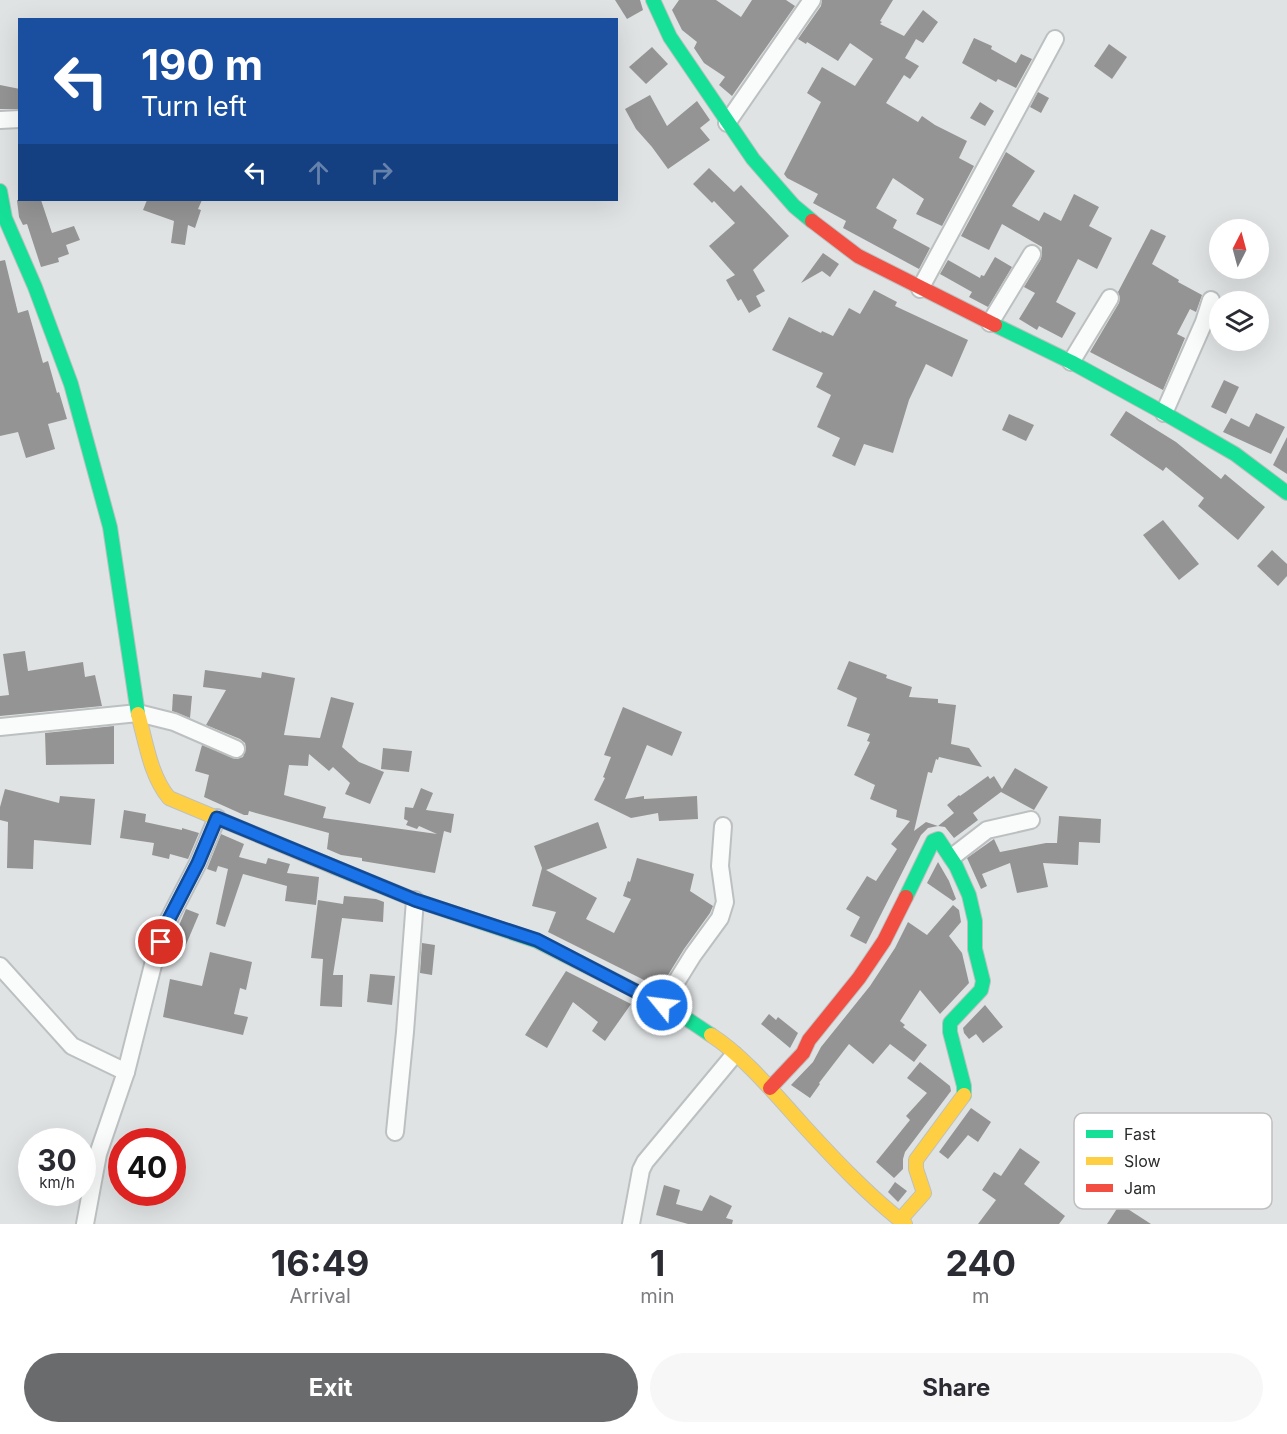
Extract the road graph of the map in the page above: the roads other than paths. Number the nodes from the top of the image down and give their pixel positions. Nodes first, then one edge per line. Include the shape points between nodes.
1 (654, 0) edge
2 (812, 0) edge
3 (1055, 39) dead end
4 (18, 119) edge
5 (0, 120) edge
6 (727, 123) junction
7 (0, 191) edge
8 (1032, 254) dead end
9 (920, 289) junction
10 (1110, 298) dead end
11 (1209, 304) edge
12 (990, 323) junction
13 (1071, 362) junction
14 (1164, 413) junction
15 (1287, 493) edge
16 (138, 713) junction
17 (0, 727) edge
18 (236, 749) dead end
19 (217, 818) junction
20 (1031, 819) dead end
21 (723, 826) dead end
22 (952, 857) junction
23 (415, 900) junction
24 (0, 966) edge
25 (662, 1005) junction
26 (735, 1055) junction
27 (126, 1072) junction
28 (770, 1088) junction
29 (395, 1132) dead end
30 (902, 1222) edge
31 (85, 1224) edge
32 (631, 1224) edge

1 - 6 street via 670,37
2 - 6 street
3 - 9 street
4 - 5 street
6 - 9 street via 794,206 858,256
7 - 16 street via 5,218 71,384 110,527
8 - 12 street
9 - 12 street
10 - 13 street
11 - 14 street
12 - 13 street
13 - 14 street
14 - 15 street via 1235,454
16 - 17 street
16 - 18 street via 174,722
16 - 19 street via 153,770 164,793
19 - 23 street
19 - 27 street via 157,949
20 - 22 street via 987,830
21 - 25 street via 720,866 725,902 720,918
22 - 28 street via 938,839 934,840 872,961 803,1053
22 - 30 street via 974,916 983,984 950,1023 964,1095 916,1160 924,1193
23 - 25 street via 537,940
23 - 29 street
24 - 27 street via 72,1046
25 - 26 street via 719,1040
26 - 28 street
26 - 32 street via 645,1162
27 - 31 street via 98,1154
28 - 30 street via 832,1157

